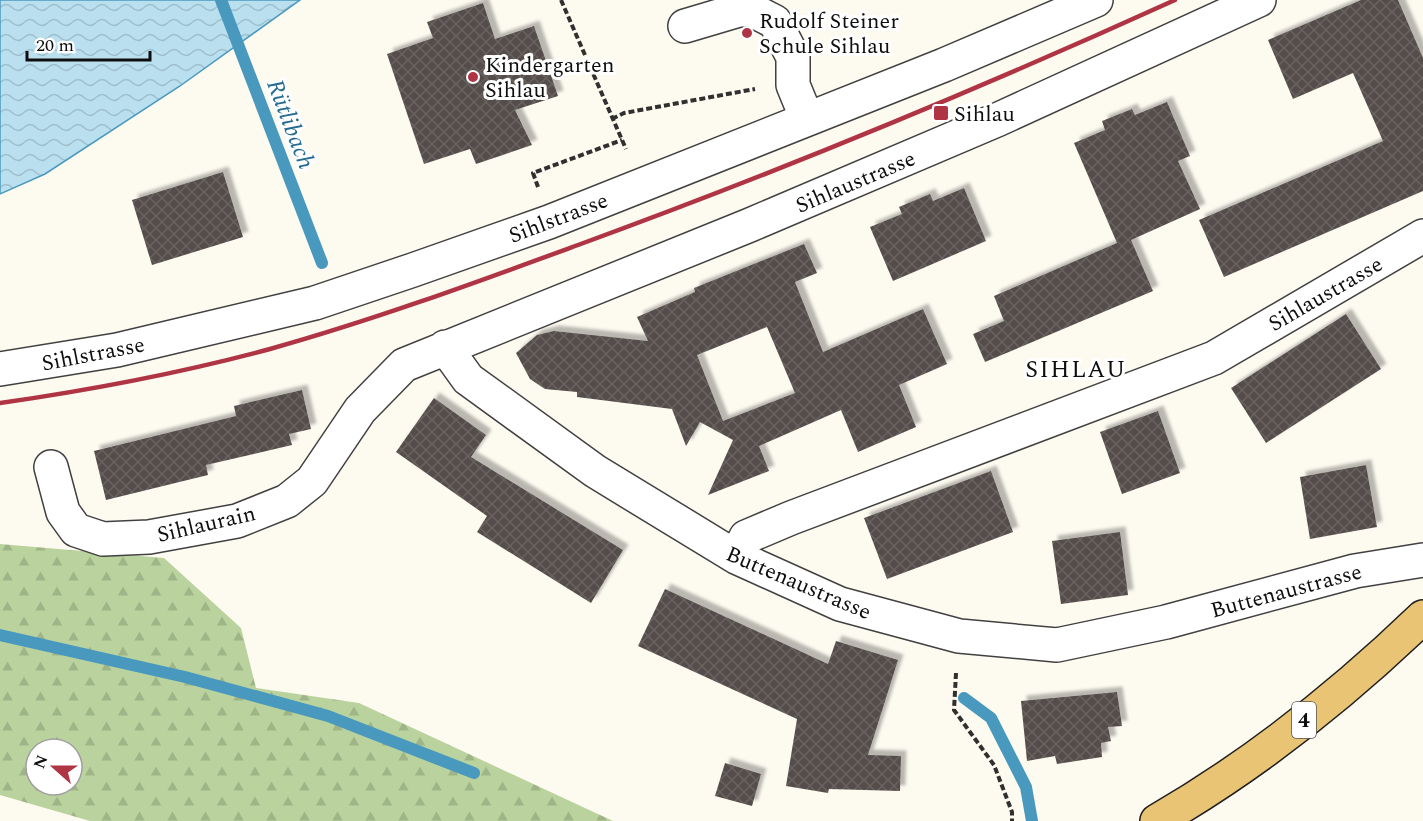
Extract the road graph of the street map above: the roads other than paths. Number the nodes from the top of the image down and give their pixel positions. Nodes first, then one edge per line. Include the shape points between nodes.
1 (1096, 0) edge
2 (1259, 0) edge
3 (685, 26) dead end
4 (807, 119) junction
5 (1423, 236) edge
6 (445, 347) junction
7 (0, 369) edge
8 (51, 466) dead end
9 (736, 557) junction
10 (1423, 560) edge
11 (1414, 626) edge
12 (1157, 821) edge

1 - 4 street, Sihlstrasse
2 - 6 street, Sihlaustrasse via 999,119 750,225
3 - 4 street via 739,10 752,10 775,22 793,57 794,85
4 - 7 street, Sihlstrasse via 549,222 315,303 117,350
5 - 9 street, Sihlaustrasse via 1214,358 791,518 746,537
6 - 8 street, Sihlaurain via 397,372 360,410 312,481 287,501 237,521 149,537 103,539 76,530 63,512
6 - 9 street, Buttenaustrasse via 468,379 586,465
9 - 10 street, Buttenaustrasse via 840,604 959,636 1057,645 1166,622 1355,571
11 - 12 main road, 4 via 1335,697 1239,770

